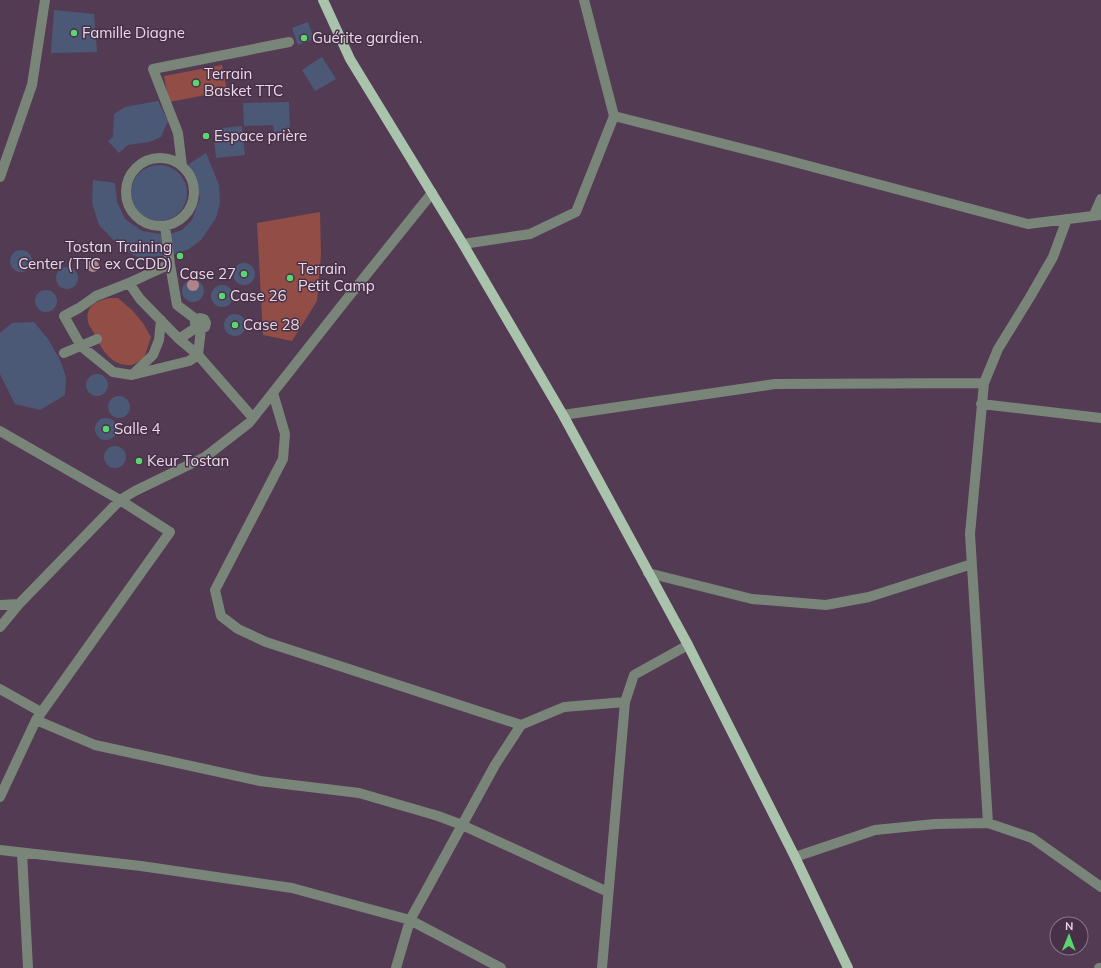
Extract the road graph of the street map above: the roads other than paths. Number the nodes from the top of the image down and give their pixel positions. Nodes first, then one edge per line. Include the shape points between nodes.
1 (45, 0) edge
2 (323, 0) edge
3 (584, 0) edge
4 (289, 42) dead end
5 (614, 116) junction
6 (182, 166) junction
7 (0, 177) edge
8 (432, 193) junction
9 (1101, 199) edge
10 (1097, 215) edge
11 (1067, 218) junction
12 (165, 226) junction
13 (463, 244) junction
14 (170, 264) junction
15 (129, 283) junction
16 (161, 320) junction
17 (198, 325) junction
18 (97, 339) dead end
19 (180, 339) junction
20 (81, 346) junction
21 (64, 353) dead end
22 (198, 355) junction
23 (132, 375) junction
24 (984, 383) junction
25 (273, 393) junction
26 (981, 404) junction
27 (563, 415) junction
28 (253, 418) junction
29 (1101, 418) edge
30 (0, 431) edge
31 (120, 500) junction
32 (972, 564) junction
33 (648, 573) junction
34 (19, 604) junction
35 (0, 605) edge
36 (0, 627) edge
37 (688, 645) junction
38 (0, 689) edge
39 (625, 702) junction
40 (38, 716) junction
41 (521, 725) junction
42 (0, 798) edge
43 (988, 823) junction
44 (462, 826) junction
45 (0, 850) edge
46 (22, 853) junction
47 (795, 857) junction
48 (1101, 886) edge
49 (608, 892) junction
50 (410, 920) junction
51 (28, 968) edge
52 (396, 968) edge
53 (501, 968) edge
54 (602, 968) edge
55 (848, 968) edge

1 - 7 street via 32,85
2 - 8 main road via 350,59
3 - 5 street
4 - 6 street via 153,69 178,133
5 - 11 street via 1028,224
5 - 13 street via 576,212 530,234
6 - 12 street via 193,184 191,205 178,221
6 - 12 street via 162,158 142,163 134,170 126,189 131,210 138,218 147,223
8 - 13 main road
8 - 25 street
9 - 10 street
10 - 11 street
11 - 24 street via 1053,257 998,349
12 - 14 street
13 - 27 main road
14 - 15 street
14 - 17 street via 177,305
15 - 16 street via 140,299
15 - 20 street via 96,296 64,316
16 - 19 street
16 - 23 street via 159,340 152,355
17 - 19 street
17 - 22 street
18 - 20 street
19 - 22 street
20 - 21 street
20 - 23 street via 113,372
22 - 23 street via 189,361
22 - 28 street
24 - 26 street
24 - 27 street via 775,384
25 - 28 street
25 - 41 street via 285,434 283,459 215,590 221,616 238,629 266,642
26 - 29 street
26 - 32 street via 970,534
27 - 33 main road
28 - 31 street via 206,457
30 - 31 street
31 - 34 street
31 - 40 street via 170,532
32 - 33 street via 869,597 826,605 752,599
32 - 43 street
33 - 37 main road
34 - 35 street
34 - 36 street
37 - 39 street via 634,675
37 - 47 main road
38 - 40 street
39 - 41 street via 564,707
39 - 49 street
40 - 42 street
40 - 44 street via 95,745 260,780 359,793 438,816
41 - 44 street via 495,765
43 - 47 street via 935,824 875,830
43 - 48 street via 1032,838
44 - 49 street
44 - 50 street
45 - 46 street
46 - 50 street via 140,866 292,888
46 - 51 street
47 - 55 main road
49 - 54 street
50 - 52 street
50 - 53 street

